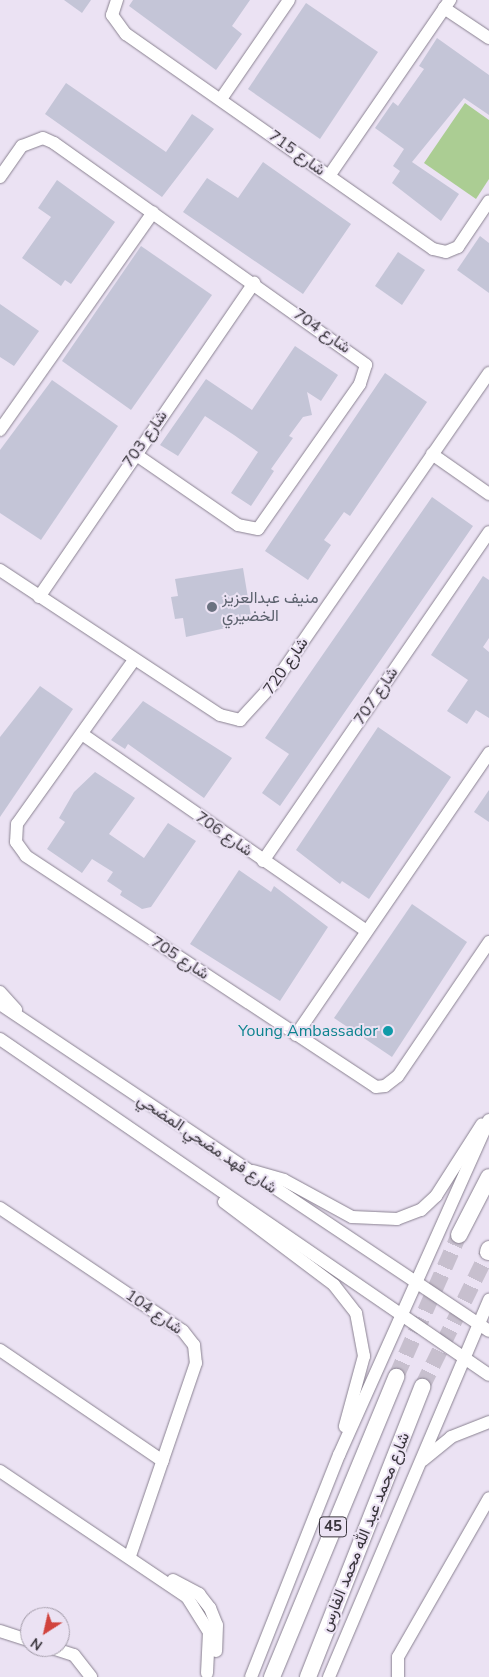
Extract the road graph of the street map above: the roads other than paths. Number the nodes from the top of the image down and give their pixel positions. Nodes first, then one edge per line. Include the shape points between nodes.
1 (117, 0) edge
2 (289, 0) edge
3 (447, 4) edge
4 (489, 38) edge
5 (221, 99) junction
6 (329, 176) junction
7 (0, 177) edge
8 (489, 201) edge
9 (153, 212) junction
10 (254, 283) junction
11 (489, 373) edge
12 (0, 430) edge
13 (135, 454) junction
14 (432, 454) junction
15 (489, 494) edge
16 (489, 532) edge
17 (0, 570) edge
18 (40, 596) junction
19 (134, 660) junction
20 (82, 734) junction
21 (489, 752) edge
22 (263, 861) junction
23 (367, 931) junction
24 (489, 942) edge
25 (0, 992) edge
26 (0, 1004) edge
27 (21, 1018) junction
28 (296, 1034) junction
29 (0, 1039) edge
30 (489, 1118) edge
31 (182, 1163) junction
32 (246, 1170) junction
33 (489, 1177) edge
34 (0, 1208) edge
35 (459, 1235) tunnel mouth
36 (416, 1282) junction
37 (489, 1300) edge
38 (399, 1316) junction
39 (477, 1323) junction
40 (489, 1331) edge
41 (0, 1350) edge
42 (462, 1357) junction
43 (489, 1375) edge
44 (396, 1378) tunnel mouth
45 (422, 1388) tunnel mouth
46 (489, 1422) edge
47 (339, 1455) junction
48 (163, 1461) junction
49 (418, 1465) junction
50 (0, 1472) edge
51 (489, 1498) edge
52 (130, 1556) junction
53 (0, 1631) edge
54 (20, 1638) edge
55 (70, 1654) edge
56 (206, 1675) edge
57 (91, 1677) edge
58 (251, 1677) edge
59 (272, 1677) edge
60 (308, 1677) edge
61 (329, 1677) edge
62 (398, 1677) edge

1 - 5 street, شارع 715 via 112,15 126,34
2 - 5 street
3 - 4 street
3 - 6 street
5 - 6 street, شارع 715
6 - 8 street, شارع 715 via 433,249 446,252 458,247
7 - 9 street, شارع 704 via 22,146 42,138
9 - 10 street, شارع 704
9 - 12 street
10 - 13 street, شارع 703
10 - 13 street, شارع 704 via 366,365 360,384 264,525 247,530
11 - 14 street, شارع 720
13 - 18 street, شارع 703
14 - 15 street
14 - 19 street, شارع 720 via 249,716 231,720 220,715
16 - 22 street, شارع 707
17 - 18 street, شارع 720
18 - 19 street, شارع 720
19 - 20 street, شارع 705
20 - 22 street, شارع 706
20 - 28 street, شارع 705 via 17,824 16,842 26,856
21 - 23 street
22 - 23 street, شارع 706
23 - 28 street
24 - 28 street, شارع 705 via 398,1076 385,1086 366,1084
25 - 27 street
26 - 27 street, شارع فهد مضحي المضحي
27 - 32 street, شارع فهد مضحي المضحي
29 - 31 street, شارع فهد مضحي المضحي
30 - 32 street via 468,1142 436,1196 421,1210 397,1219 352,1217 284,1180
30 - 36 street
31 - 38 street, شارع فهد مضحي المضحي
31 - 47 street via 236,1212 334,1285 356,1313 364,1356
32 - 36 street, شارع فهد مضحي المضحي
33 - 35 main road
34 - 48 street, شارع 104 via 191,1340 196,1363
36 - 38 street
36 - 39 street, شارع فهد مضحي المضحي
37 - 39 street
38 - 42 street, شارع فهد مضحي المضحي
38 - 47 street
39 - 40 street, شارع فهد مضحي المضحي
39 - 42 street
41 - 48 street
42 - 43 street, شارع فهد مضحي المضحي
42 - 49 street
44 - 59 main road, شارع محمد عبد الله محمد الفارس / 45
45 - 60 main road, شارع محمد عبد الله محمد الفارس / 45
46 - 49 street via 451,1437
47 - 58 street
48 - 52 street, شارع 104
49 - 61 street
50 - 52 street
51 - 62 street via 398,1657
52 - 56 street via 161,1576 199,1594 214,1616 217,1645
53 - 54 street
55 - 57 street

